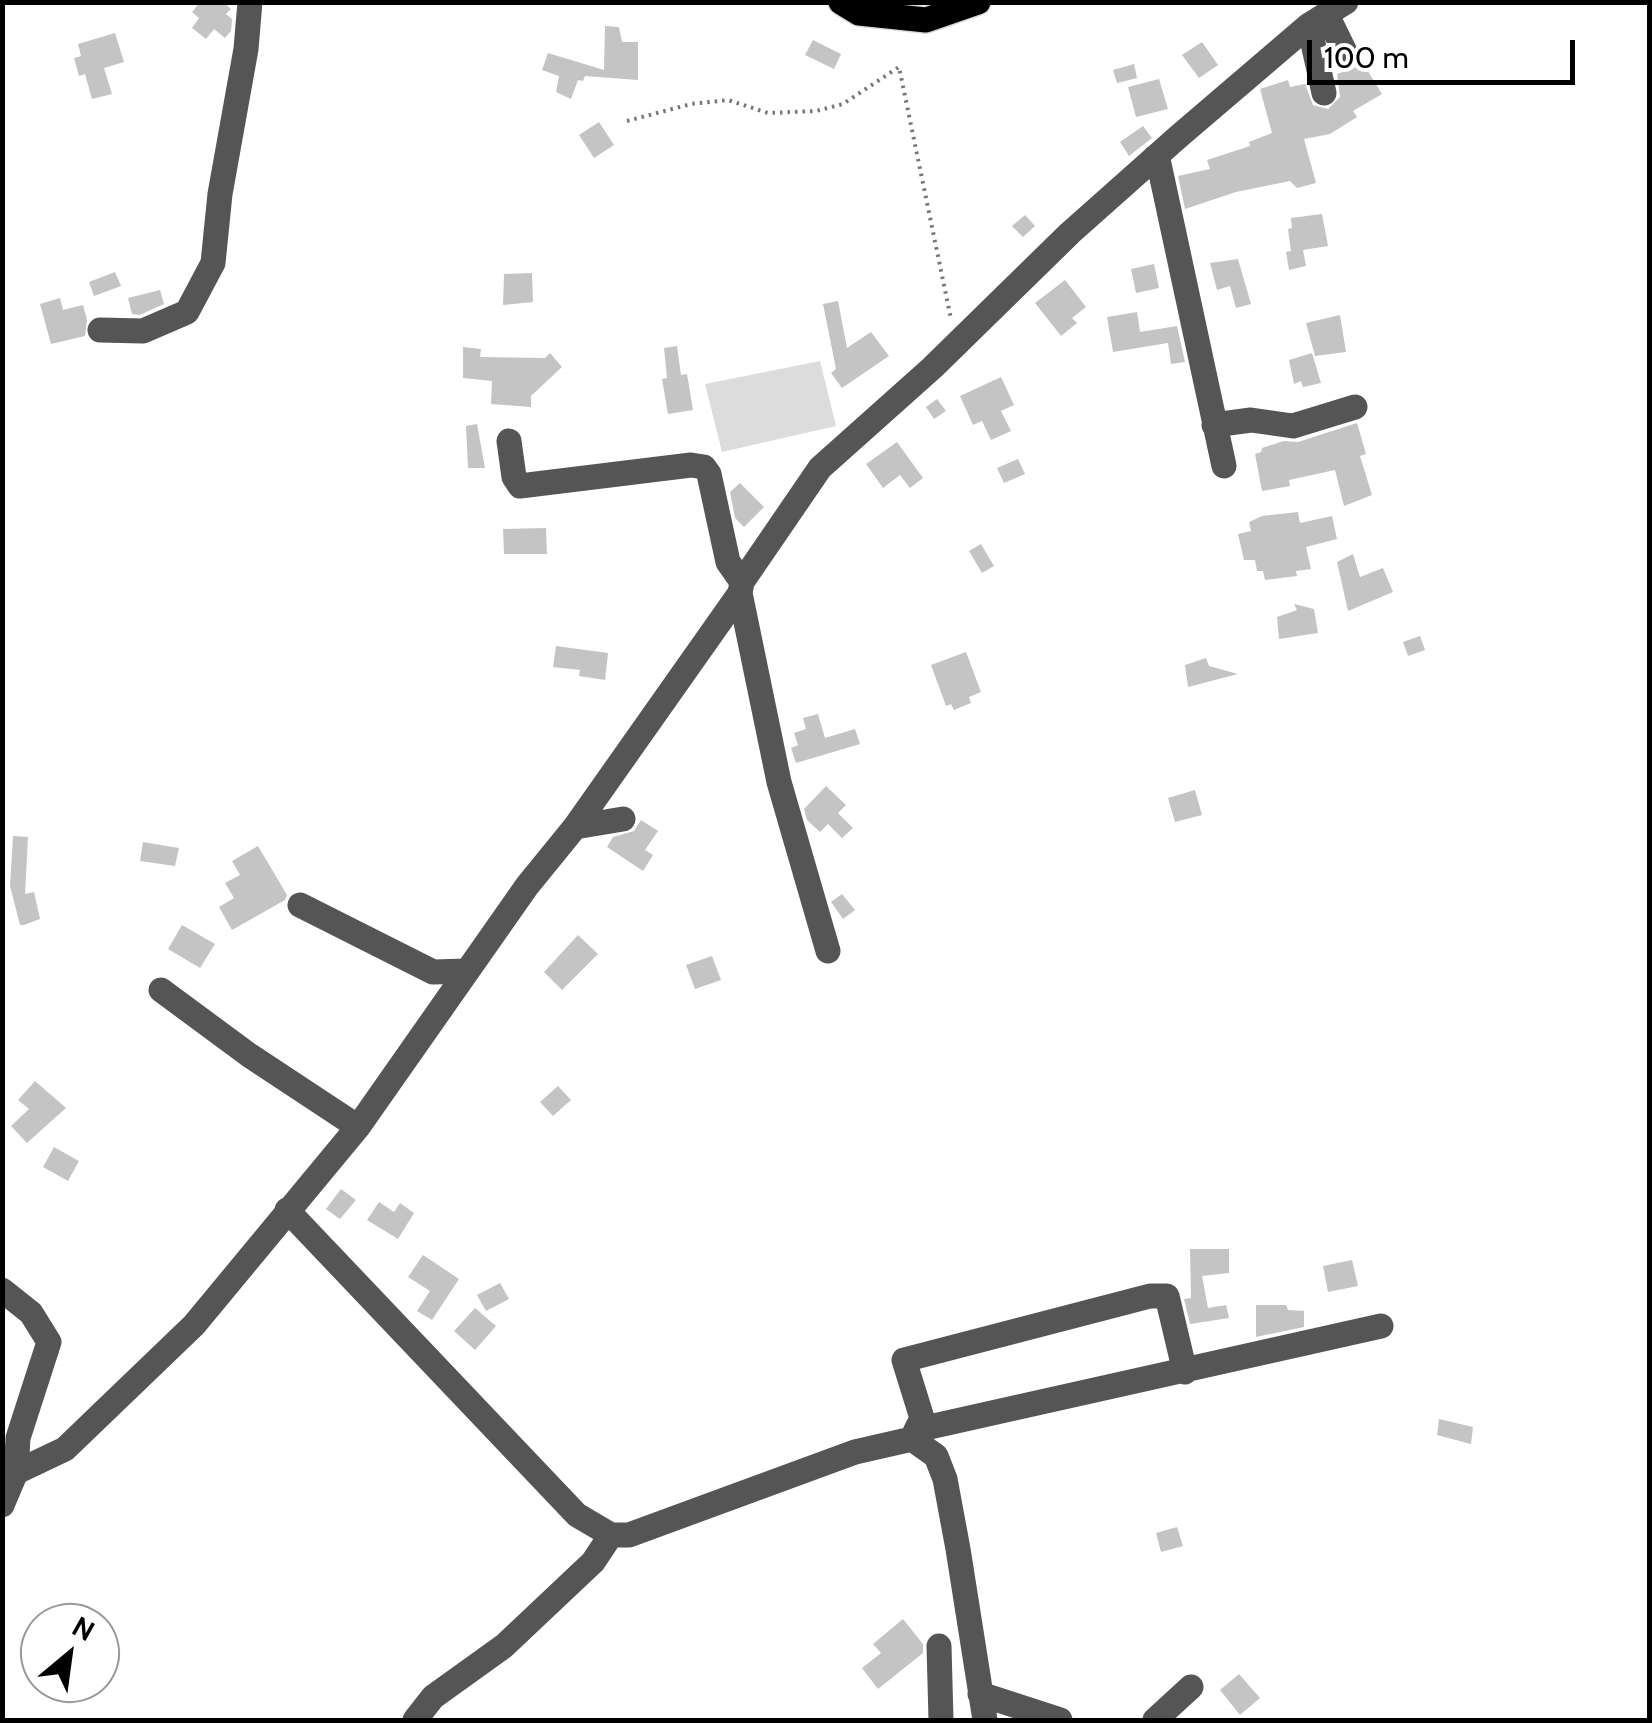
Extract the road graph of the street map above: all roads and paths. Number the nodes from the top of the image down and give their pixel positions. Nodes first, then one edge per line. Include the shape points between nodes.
1 (250, 2) edge
2 (841, 2) edge
3 (978, 2) edge
4 (1328, 14) edge
5 (1346, 54) dead end
6 (1324, 93) dead end
7 (627, 121) dead end
8 (1155, 158) junction
9 (100, 330) dead end
10 (956, 344) junction
11 (1354, 408) dead end
12 (1214, 426) junction
13 (509, 441) dead end
14 (1224, 466) dead end
15 (741, 587) junction
16 (622, 819) dead end
17 (575, 827) junction
18 (300, 905) dead end
19 (828, 951) dead end
20 (466, 971) junction
21 (161, 990) dead end
22 (358, 1127) junction
23 (287, 1210) junction
24 (2, 1290) edge
25 (1381, 1326) dead end
26 (1185, 1372) junction
27 (914, 1435) junction
28 (9, 1476) edge
29 (2, 1505) edge
30 (611, 1535) junction
31 (940, 1646) dead end
32 (1190, 1687) dead end
33 (980, 1694) junction
34 (415, 1720) edge
35 (940, 1720) edge
36 (985, 1720) edge
37 (1060, 1720) edge
38 (1155, 1720) edge

1 - 9 street via 214,263 187,312 144,331
2 - 3 main road via 859,13 926,20
4 - 5 street
4 - 6 street
4 - 8 street
7 - 10 path via 728,100 768,112 816,111 843,104 899,67
8 - 10 street
8 - 12 street
10 - 15 street via 820,468
11 - 12 street via 1293,426 1251,420
12 - 14 street
13 - 15 street via 520,486 704,467 728,562
15 - 17 street
15 - 19 street via 779,782
16 - 17 street
17 - 20 street
18 - 20 street via 433,972
20 - 22 street
21 - 22 street
22 - 23 street
23 - 28 street via 194,1325 65,1449
23 - 30 street via 576,1514
24 - 28 street via 31,1312 49,1342
25 - 26 street
26 - 27 street
26 - 27 street via 1167,1296 1150,1296 904,1360 922,1418
27 - 30 street via 629,1535
27 - 33 street via 936,1456 945,1479
28 - 29 street
30 - 34 street via 593,1562 504,1646 433,1697
31 - 35 street
32 - 38 street
33 - 36 street
33 - 37 street

